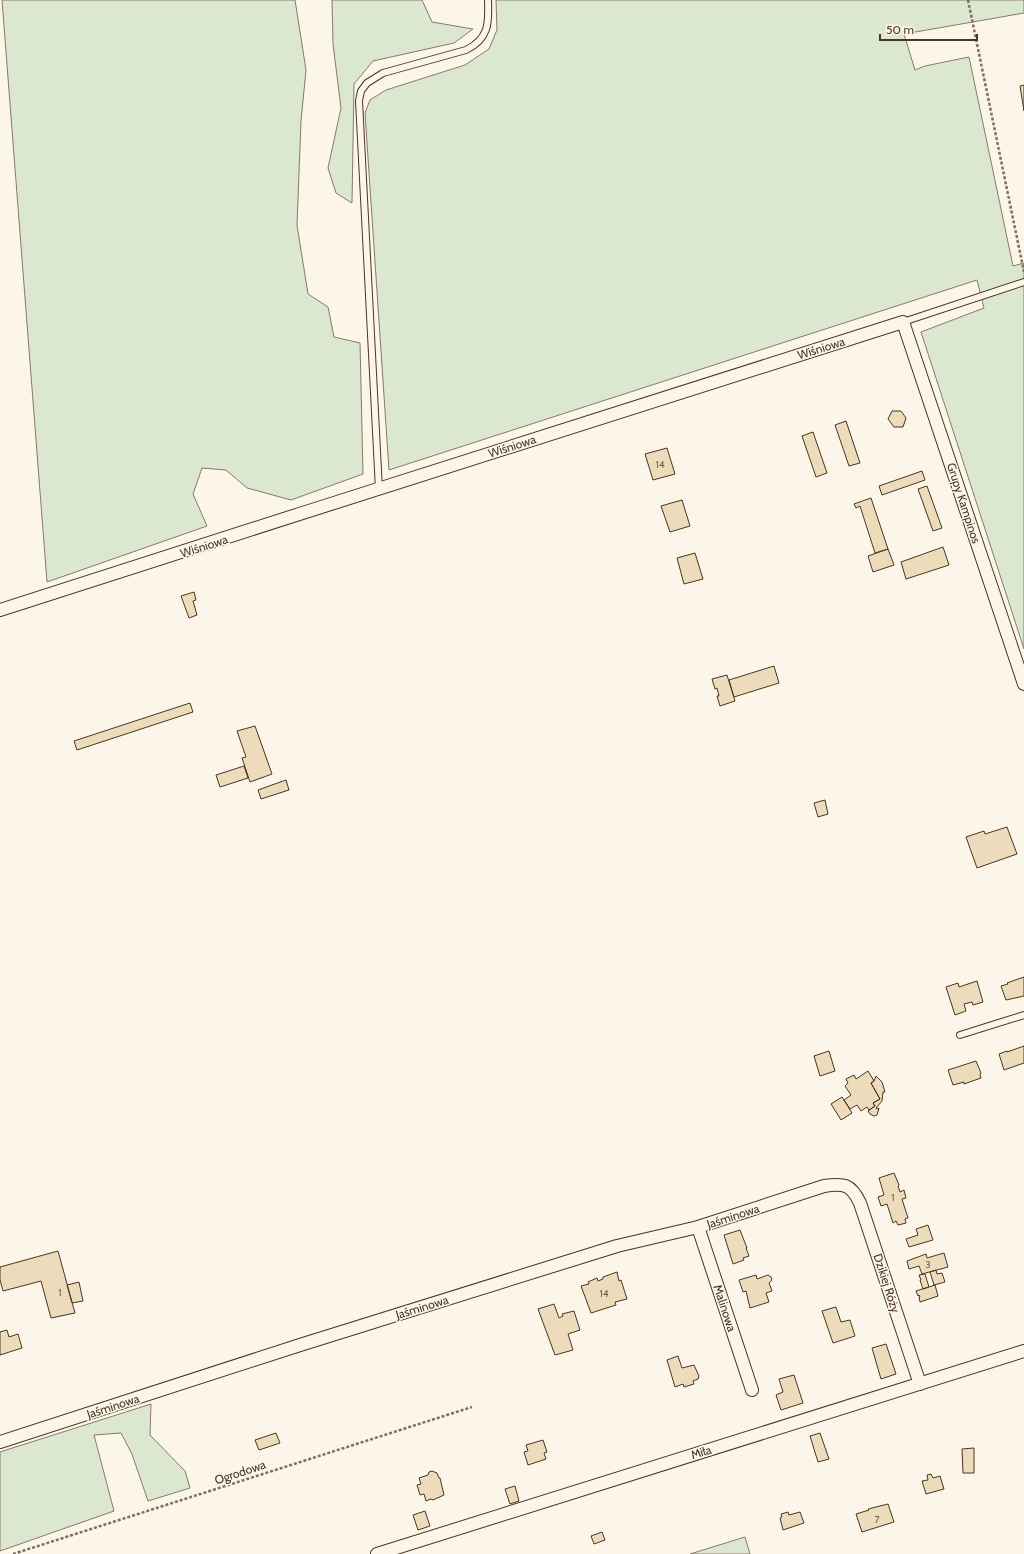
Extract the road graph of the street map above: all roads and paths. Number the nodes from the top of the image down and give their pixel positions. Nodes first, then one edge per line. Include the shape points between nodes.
1 (488, 0) edge
2 (968, 0) edge
3 (1024, 272) edge
4 (1024, 282) edge
5 (903, 322) junction
6 (379, 490) junction
7 (0, 610) edge
8 (1024, 684) edge
9 (1024, 1015) edge
10 (960, 1035) dead end
11 (847, 1185) joint
12 (698, 1227) junction
13 (1024, 1351) edge
14 (920, 1384) junction
15 (752, 1390) dead end
16 (472, 1407) dead end
17 (0, 1442) edge
18 (13, 1554) edge
19 (378, 1554) edge

1 - 6 lane via 488,24 481,41 475,46 383,73 367,83 361,91 359,101
2 - 3 path
4 - 5 lane, Wiśniowa
5 - 6 street, Wiśniowa
5 - 8 street, Grupy Kampinos
6 - 7 street, Wiśniowa
9 - 10 lane
11 - 12 street, Jaśminowa via 824,1186
11 - 14 street, Dzikiej Róży via 856,1193 860,1203
12 - 15 street, Malinowa
12 - 17 street, Jaśminowa via 609,1249
13 - 14 street, Miła
14 - 19 street, Miła
16 - 18 path, Ogrodowa

